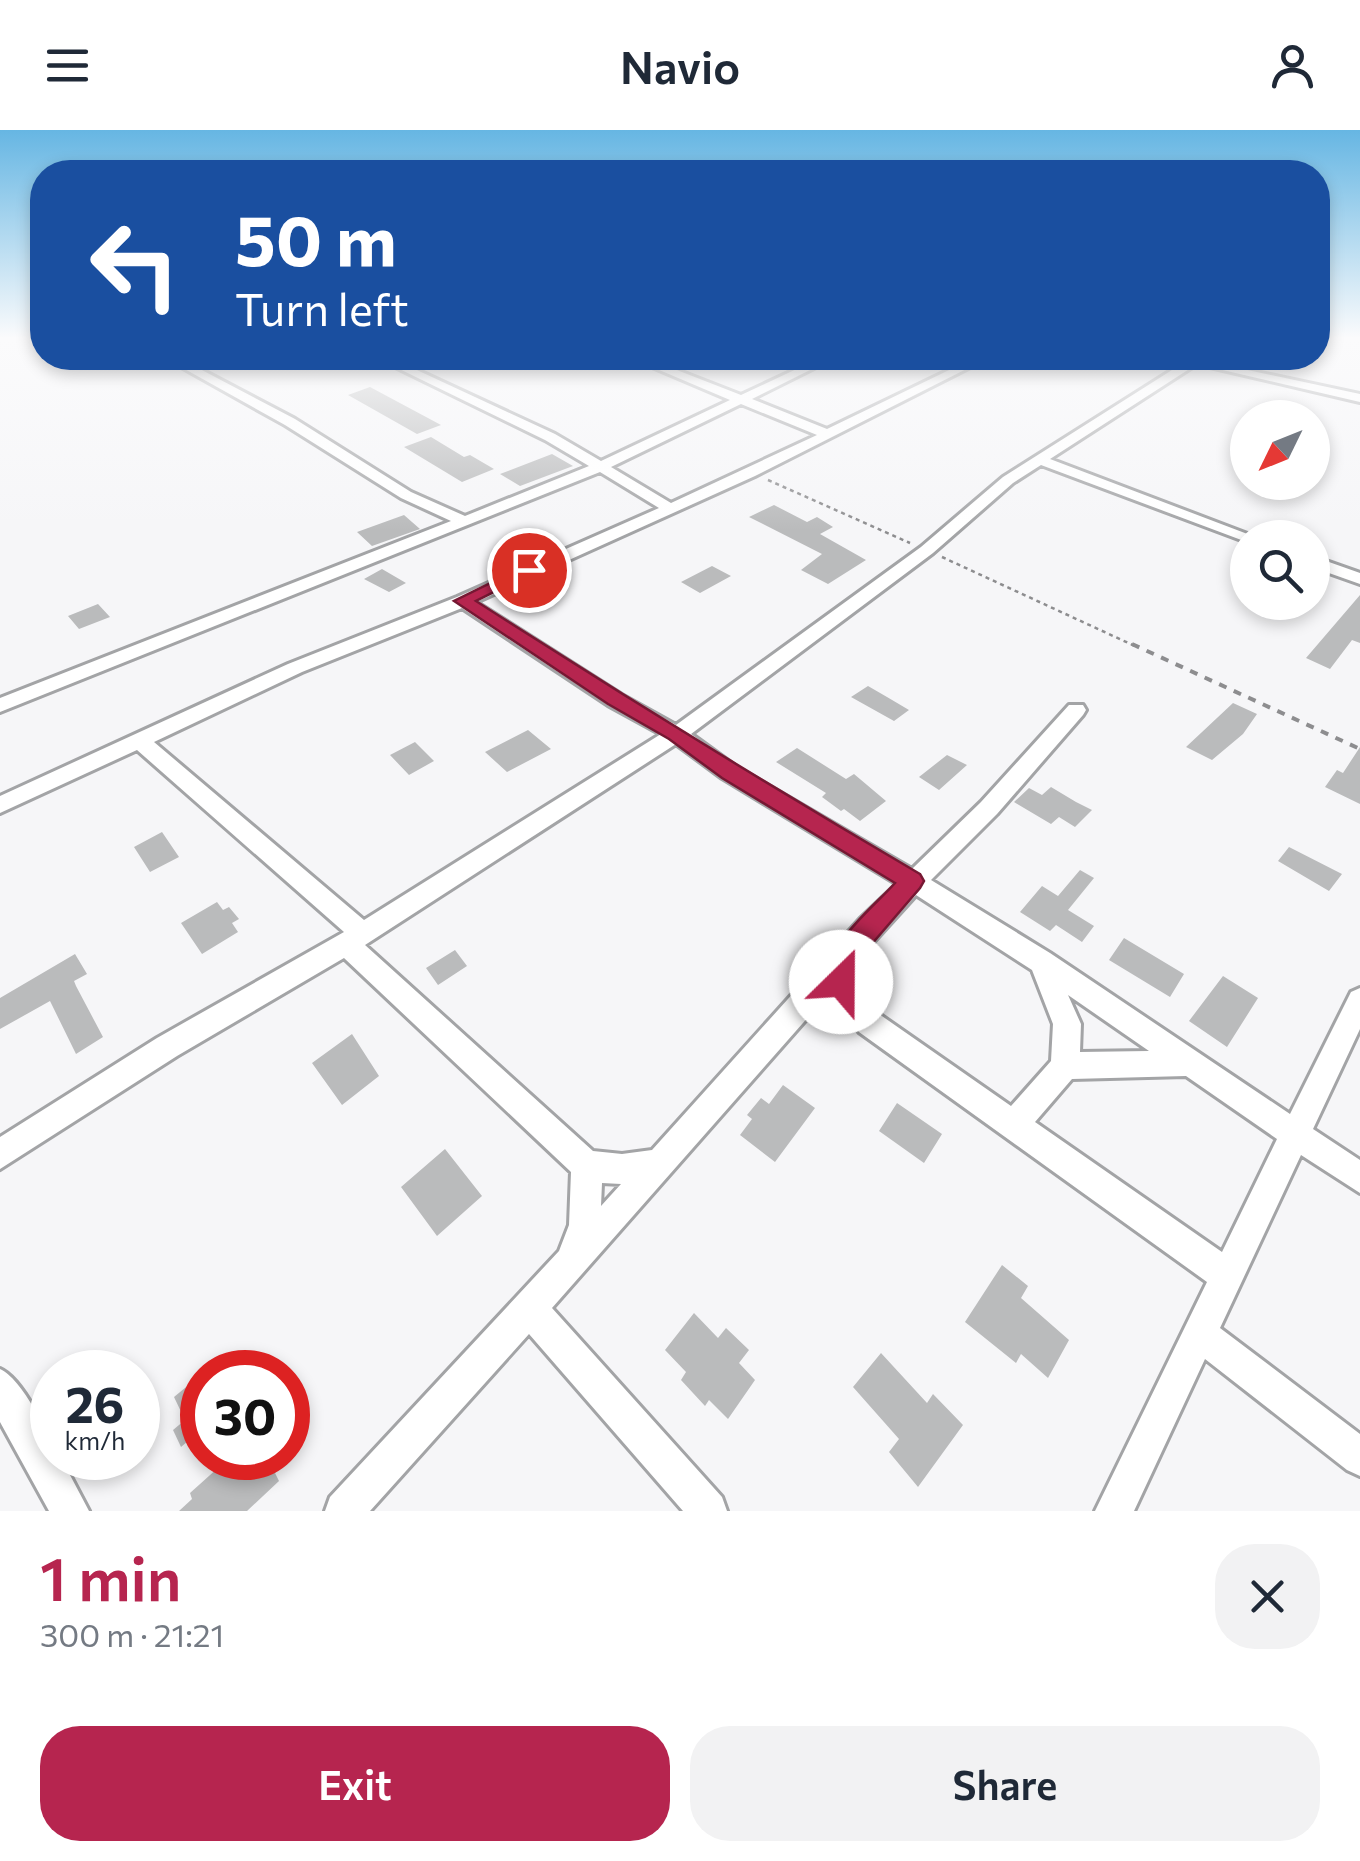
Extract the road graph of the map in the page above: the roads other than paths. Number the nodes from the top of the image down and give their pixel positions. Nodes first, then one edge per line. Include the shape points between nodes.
1 (252, 401) edge
2 (475, 401) edge
3 (735, 401) edge
4 (750, 401) edge
5 (893, 401) edge
6 (1130, 401) edge
7 (827, 434) junction
8 (1040, 460) junction
9 (601, 466) junction
10 (668, 508) junction
11 (466, 522) junction
12 (1230, 531) edge
13 (1330, 568) edge
14 (1360, 579) edge
15 (463, 601) junction
16 (0, 705) edge
17 (1076, 710) dead end
18 (677, 734) junction
19 (140, 741) junction
20 (0, 805) edge
21 (912, 881) junction
22 (355, 939) junction
23 (846, 955) junction
24 (1041, 961) junction
25 (1360, 1000) edge
26 (1194, 1063) junction
27 (1065, 1066) junction
28 (1013, 1125) junction
29 (1298, 1132) junction
30 (0, 1154) edge
31 (658, 1165) junction
32 (586, 1166) junction
33 (1360, 1178) edge
34 (572, 1262) junction
35 (1227, 1276) junction
36 (530, 1309) junction
37 (1199, 1334) junction
38 (0, 1386) edge
39 (1360, 1457) edge
40 (70, 1511) edge
41 (344, 1511) edge
42 (708, 1511) edge
43 (1114, 1511) edge

1 - 11 street via 406,495
2 - 9 street
3 - 9 street
4 - 7 street
5 - 7 street
6 - 8 street
7 - 10 street
8 - 12 street
8 - 18 street
9 - 10 street
9 - 11 street
10 - 15 street
11 - 16 street
13 - 14 street
15 - 18 street
15 - 19 street via 295,668
17 - 21 street via 989,808
18 - 21 street
18 - 22 street
19 - 20 street
19 - 22 street
21 - 23 street
21 - 24 street
22 - 30 street via 167,1046
22 - 32 street
23 - 28 street via 841,982 869,1023
23 - 31 street
24 - 26 street
24 - 27 street via 1068,1024
25 - 29 street
26 - 27 street
26 - 29 street
27 - 28 street
28 - 35 street
29 - 33 street
29 - 35 street
31 - 32 street
31 - 34 street
32 - 34 street via 584,1225
34 - 36 street
35 - 37 street
36 - 41 street
36 - 42 street
37 - 39 street
37 - 43 street
38 - 40 street

